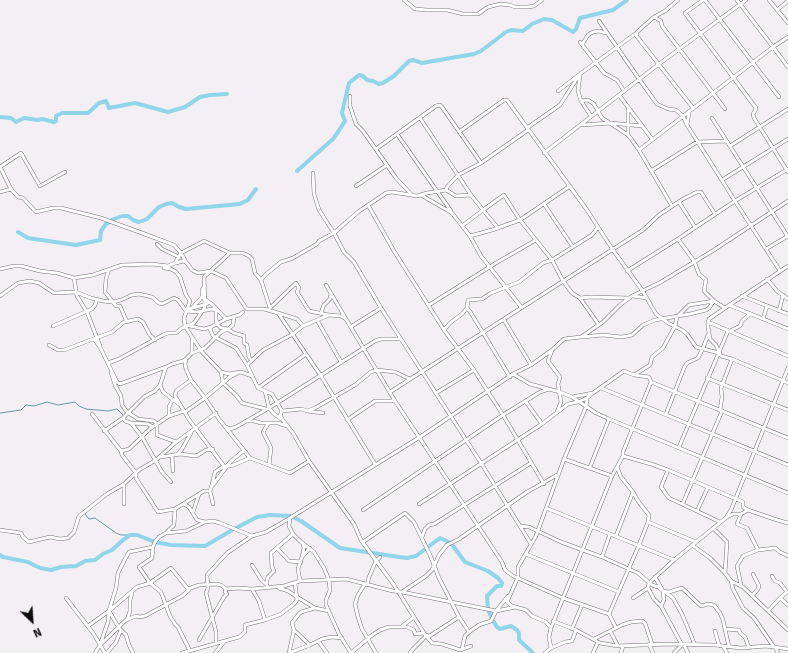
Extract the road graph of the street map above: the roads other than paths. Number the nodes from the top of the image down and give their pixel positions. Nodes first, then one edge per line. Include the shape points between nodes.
1 (404, 0) edge
2 (542, 0) edge
3 (678, 0) edge
4 (704, 0) edge
5 (737, 0) edge
6 (746, 0) edge
7 (769, 0) edge
8 (788, 1) edge
9 (740, 4) junction
10 (777, 10) junction
11 (654, 17) junction
12 (719, 19) junction
13 (599, 22) dead end
14 (788, 23) edge
15 (606, 33) junction
16 (699, 33) junction
17 (636, 35) junction
18 (788, 37) edge
19 (580, 42) dead end
20 (584, 47) junction
21 (616, 47) junction
22 (773, 47) junction
23 (680, 49) junction
24 (753, 62) junction
25 (595, 63) junction
26 (659, 64) junction
27 (788, 67) edge
28 (580, 74) junction
29 (734, 78) junction
30 (639, 80) junction
31 (558, 91) dead end
32 (624, 91) junction
33 (713, 93) junction
34 (619, 95) junction
35 (350, 96) dead end
36 (779, 97) dead end
37 (581, 101) junction
38 (628, 108) junction
39 (725, 109) dead end
40 (788, 109) edge
41 (598, 110) junction
42 (691, 110) junction
43 (591, 116) junction
44 (683, 116) junction
45 (420, 118) junction
46 (712, 118) dead end
47 (610, 124) junction
48 (582, 125) junction
49 (628, 125) junction
50 (642, 126) junction
51 (687, 126) junction
52 (760, 127) junction
53 (528, 129) junction
54 (459, 132) junction
55 (397, 134) junction
56 (628, 135) junction
57 (652, 139) junction
58 (788, 139) edge
59 (726, 141) junction
60 (697, 142) junction
61 (730, 146) junction
62 (376, 149) junction
63 (773, 149) junction
64 (639, 150) junction
65 (544, 153) junction
66 (481, 163) junction
67 (387, 165) junction
68 (0, 167) edge
69 (743, 167) junction
70 (788, 170) edge
71 (651, 171) junction
72 (65, 172) dead end
73 (313, 173) dead end
74 (458, 175) junction
75 (722, 180) junction
76 (356, 186) dead end
77 (570, 186) junction
78 (11, 188) junction
79 (756, 189) junction
80 (446, 190) junction
81 (438, 191) junction
82 (0, 192) edge
83 (411, 194) junction
84 (421, 195) junction
85 (471, 196) junction
86 (735, 201) junction
87 (788, 201) edge
88 (679, 202) junction
89 (544, 204) junction
90 (368, 205) junction
91 (672, 206) junction
92 (483, 210) junction
93 (452, 212) junction
94 (771, 212) junction
95 (715, 214) junction
96 (520, 220) junction
97 (751, 225) junction
98 (462, 226) junction
99 (598, 227) junction
100 (695, 227) junction
101 (498, 228) junction
102 (334, 233) junction
103 (592, 235) junction
104 (602, 235) junction
105 (470, 236) junction
106 (788, 236) edge
107 (678, 239) junction
108 (536, 240) junction
109 (157, 244) dead end
110 (573, 247) junction
111 (766, 249) junction
112 (613, 250) junction
113 (181, 253) junction
114 (230, 253) junction
115 (179, 257) junction
116 (552, 260) junction
117 (694, 261) junction
118 (186, 262) junction
119 (175, 263) junction
120 (160, 266) junction
121 (788, 266) edge
122 (490, 267) junction
123 (109, 269) junction
124 (171, 269) junction
125 (0, 270) edge
126 (211, 271) junction
127 (627, 271) junction
128 (780, 271) junction
129 (74, 278) junction
130 (767, 279) junction
131 (261, 280) junction
132 (563, 281) junction
133 (326, 285) dead end
134 (506, 287) junction
135 (642, 290) junction
136 (76, 292) junction
137 (331, 294) junction
138 (783, 295) junction
139 (0, 296) edge
140 (742, 296) junction
141 (631, 297) junction
142 (204, 298) junction
143 (580, 298) junction
144 (647, 298) junction
145 (96, 299) junction
146 (788, 299) edge
147 (714, 301) junction
148 (113, 302) junction
149 (210, 303) junction
150 (206, 304) junction
151 (429, 305) junction
152 (728, 305) junction
153 (767, 306) junction
154 (192, 308) junction
155 (381, 308) junction
156 (467, 308) junction
157 (522, 308) junction
158 (725, 308) junction
159 (186, 311) junction
160 (203, 311) junction
161 (779, 311) junction
162 (87, 312) junction
163 (243, 312) dead end
164 (278, 313) junction
165 (321, 313) junction
166 (750, 314) junction
167 (788, 314) edge
168 (330, 315) junction
169 (234, 317) junction
170 (677, 317) junction
171 (346, 318) junction
172 (226, 319) junction
173 (664, 319) junction
174 (762, 319) junction
175 (317, 320) junction
176 (504, 320) junction
177 (127, 322) junction
178 (708, 322) junction
179 (217, 323) junction
180 (599, 325) junction
181 (53, 326) dead end
182 (187, 326) junction
183 (303, 326) junction
184 (352, 326) junction
185 (675, 326) junction
186 (211, 327) junction
187 (228, 329) junction
188 (788, 329) edge
189 (444, 330) junction
190 (729, 331) junction
191 (483, 332) junction
192 (293, 334) junction
193 (708, 335) junction
194 (192, 337) junction
195 (216, 337) junction
196 (581, 337) junction
197 (96, 339) junction
198 (401, 339) junction
199 (155, 340) junction
200 (49, 345) dead end
201 (364, 348) junction
202 (458, 348) junction
203 (703, 348) junction
204 (201, 350) junction
205 (552, 350) junction
206 (192, 353) junction
207 (719, 353) junction
208 (306, 354) junction
209 (788, 356) edge
210 (186, 359) junction
211 (732, 359) junction
212 (251, 360) junction
213 (341, 362) junction
214 (177, 363) junction
215 (109, 365) junction
216 (247, 365) junction
217 (531, 365) junction
218 (166, 367) junction
219 (788, 368) edge
220 (186, 369) junction
221 (377, 370) junction
222 (474, 370) junction
223 (422, 371) junction
224 (221, 372) junction
225 (238, 373) junction
226 (634, 375) junction
227 (252, 376) junction
228 (321, 376) junction
229 (512, 376) junction
230 (708, 378) junction
231 (410, 379) junction
232 (191, 380) junction
233 (783, 381) junction
234 (127, 382) junction
235 (651, 382) junction
236 (223, 383) junction
237 (788, 383) edge
238 (160, 384) junction
239 (723, 384) junction
240 (258, 388) junction
241 (601, 388) junction
242 (117, 390) junction
243 (549, 390) junction
244 (265, 391) junction
245 (675, 391) junction
246 (390, 392) junction
247 (487, 392) junction
248 (560, 392) junction
249 (436, 393) junction
250 (593, 393) junction
251 (333, 397) junction
252 (572, 397) junction
253 (174, 398) junction
254 (205, 398) junction
255 (587, 398) junction
256 (698, 400) junction
257 (395, 401) junction
258 (526, 402) junction
259 (578, 402) junction
260 (277, 403) junction
261 (774, 404) junction
262 (642, 406) junction
263 (586, 407) junction
264 (267, 408) junction
265 (721, 410) junction
266 (788, 410) edge
267 (185, 411) junction
268 (282, 411) junction
269 (307, 411) junction
270 (128, 412) junction
271 (557, 412) junction
272 (216, 413) junction
273 (323, 413) dead end
274 (92, 414) dead end
275 (666, 414) junction
276 (504, 415) junction
277 (169, 416) junction
278 (450, 416) junction
279 (123, 418) junction
280 (282, 419) junction
281 (609, 419) junction
282 (347, 420) junction
283 (246, 421) junction
284 (131, 423) junction
285 (157, 424) junction
286 (268, 424) junction
287 (542, 424) junction
288 (689, 424) junction
289 (224, 426) junction
290 (287, 426) junction
291 (153, 427) junction
292 (196, 428) junction
293 (633, 428) junction
294 (764, 428) junction
295 (104, 431) junction
296 (192, 431) junction
297 (146, 434) junction
298 (712, 434) junction
299 (142, 437) junction
300 (420, 437) junction
301 (788, 438) edge
302 (518, 439) junction
303 (466, 440) junction
304 (176, 442) junction
305 (146, 444) junction
306 (679, 447) junction
307 (213, 449) junction
308 (121, 451) junction
309 (755, 451) junction
310 (246, 452) junction
311 (177, 455) junction
312 (172, 456) junction
313 (622, 456) junction
314 (160, 457) junction
315 (250, 458) junction
316 (564, 458) junction
317 (702, 458) junction
318 (156, 460) junction
319 (309, 461) junction
320 (436, 461) junction
321 (481, 463) junction
322 (531, 463) junction
323 (375, 464) junction
324 (269, 465) junction
325 (788, 465) edge
326 (226, 466) junction
327 (590, 467) junction
328 (617, 468) junction
329 (668, 470) junction
330 (173, 471) dead end
331 (136, 473) junction
332 (559, 474) junction
333 (745, 475) junction
334 (612, 476) junction
335 (692, 480) junction
336 (171, 482) dead end
337 (124, 484) junction
338 (450, 484) junction
339 (544, 484) junction
340 (212, 485) junction
341 (494, 485) junction
342 (708, 487) junction
343 (210, 491) junction
344 (331, 492) junction
345 (633, 492) junction
346 (788, 493) edge
347 (199, 494) junction
348 (735, 499) junction
349 (683, 503) junction
350 (124, 504) dead end
351 (184, 504) junction
352 (213, 504) dead end
353 (419, 504) dead end
354 (464, 505) junction
355 (508, 506) junction
356 (176, 508) junction
357 (546, 508) junction
358 (363, 510) dead end
359 (748, 510) junction
360 (697, 511) junction
361 (193, 512) junction
362 (740, 514) junction
363 (727, 517) junction
364 (290, 518) junction
365 (205, 522) junction
366 (648, 522) junction
367 (720, 522) junction
368 (788, 523) edge
369 (478, 526) junction
370 (520, 526) junction
371 (592, 526) junction
372 (713, 528) junction
373 (0, 530) edge
374 (537, 530) junction
375 (166, 533) junction
376 (293, 534) junction
377 (610, 534) junction
378 (252, 536) junction
379 (616, 536) junction
380 (422, 537) junction
381 (362, 542) junction
382 (696, 542) junction
383 (303, 544) junction
384 (531, 544) junction
385 (692, 545) junction
386 (639, 546) junction
387 (153, 547) junction
388 (277, 548) junction
389 (310, 548) junction
390 (582, 550) junction
391 (758, 550) junction
392 (526, 554) junction
393 (788, 556) edge
394 (302, 557) junction
395 (380, 557) dead end
396 (602, 557) junction
397 (674, 560) junction
398 (376, 561) junction
399 (301, 562) junction
400 (252, 565) dead end
401 (434, 565) junction
402 (629, 568) junction
403 (574, 573) junction
404 (725, 573) junction
405 (753, 574) dead end
406 (772, 576) dead end
407 (518, 577) junction
408 (655, 577) junction
409 (329, 580) junction
410 (300, 581) junction
411 (731, 581) junction
412 (649, 582) junction
413 (150, 583) junction
414 (295, 583) junction
415 (366, 584) junction
416 (208, 585) junction
417 (741, 585) junction
418 (266, 586) junction
419 (277, 587) junction
420 (648, 588) junction
421 (188, 589) junction
422 (226, 589) junction
423 (252, 589) junction
424 (133, 591) junction
425 (663, 591) junction
426 (400, 592) junction
427 (512, 592) junction
428 (619, 592) junction
429 (752, 596) junction
430 (66, 598) dead end
431 (296, 598) junction
432 (563, 598) junction
433 (634, 598) dead end
434 (780, 598) junction
435 (452, 601) junction
436 (166, 605) junction
437 (582, 605) junction
438 (788, 605) edge
439 (661, 606) junction
440 (516, 607) junction
441 (316, 608) junction
442 (769, 610) junction
443 (109, 611) junction
444 (329, 611) junction
445 (496, 611) junction
446 (609, 614) junction
447 (414, 617) junction
448 (459, 617) junction
449 (212, 618) junction
450 (126, 620) junction
451 (265, 620) junction
452 (553, 621) junction
453 (88, 626) junction
454 (401, 627) junction
455 (551, 628) junction
456 (616, 628) junction
457 (120, 629) junction
458 (572, 629) junction
459 (725, 629) junction
460 (294, 630) junction
461 (576, 630) junction
462 (788, 630) edge
463 (610, 631) junction
464 (715, 631) dead end
465 (469, 632) junction
466 (426, 635) junction
467 (342, 638) junction
468 (368, 638) junction
469 (594, 639) junction
470 (199, 640) dead end
471 (318, 641) junction
472 (224, 642) junction
473 (598, 642) junction
474 (216, 644) junction
475 (651, 644) junction
476 (100, 645) junction
477 (310, 645) junction
478 (683, 645) junction
479 (695, 645) junction
480 (471, 646) dead end
481 (618, 646) junction
482 (623, 646) junction
483 (719, 646) junction
484 (723, 646) junction
485 (729, 647) junction
486 (774, 647) junction
487 (551, 648) junction
488 (741, 648) junction
489 (749, 648) junction
490 (462, 649) junction
491 (788, 649) edge
492 (190, 651) junction
493 (95, 653) edge
494 (106, 653) edge
495 (133, 653) edge
496 (182, 653) edge
497 (215, 653) edge
498 (289, 653) edge
499 (327, 653) edge
500 (351, 653) edge
501 (376, 653) edge
502 (410, 653) edge
503 (545, 653) edge
504 (593, 653) edge
505 (620, 653) edge
506 (653, 653) edge
507 (674, 653) edge
508 (688, 653) edge
509 (727, 653) edge
510 (743, 653) edge
511 (778, 653) edge

1 - 2 street via 415,9 478,14 488,7 500,4 528,7
3 - 11 street
4 - 12 street
4 - 16 street via 684,13
5 - 9 street
6 - 9 street
7 - 10 street
8 - 10 street
9 - 12 street
9 - 22 street
10 - 14 street
11 - 17 street
11 - 23 street via 660,21
12 - 16 street
12 - 24 street
13 - 15 street
15 - 20 street via 599,30 588,35 583,43
15 - 21 street
16 - 23 street
16 - 29 street
17 - 21 street
17 - 26 street
18 - 22 street
19 - 20 street
20 - 25 street
21 - 25 street
21 - 30 street
22 - 24 street
22 - 27 street
23 - 26 street
23 - 33 street
24 - 29 street
24 - 36 street
25 - 28 street
25 - 32 street via 604,73 617,80
26 - 30 street
26 - 42 street
28 - 31 street
28 - 37 street via 578,91
28 - 53 street via 560,104
29 - 33 street
29 - 52 street via 756,108 753,116
30 - 32 street
30 - 44 street via 657,104 676,110
32 - 34 street
33 - 39 street
33 - 42 street
34 - 38 street
34 - 41 street
35 - 62 street via 354,120
37 - 41 street via 588,100
37 - 43 street
38 - 49 street
38 - 50 street
40 - 52 street
41 - 43 street
41 - 47 street via 602,118
42 - 44 street
42 - 51 street
43 - 48 street
44 - 51 street
44 - 57 street
45 - 54 street via 440,105
45 - 55 street
45 - 74 street
46 - 59 street
47 - 48 street
47 - 49 street
47 - 56 street
48 - 65 street
49 - 50 street
49 - 56 street
50 - 57 street
51 - 60 street
52 - 61 street
52 - 63 street
53 - 54 street via 506,100
53 - 65 street
53 - 66 street
54 - 66 street
55 - 62 street
55 - 81 street
56 - 64 street
57 - 64 street
58 - 63 street
59 - 60 street
59 - 61 street
60 - 71 street
60 - 75 street
61 - 69 street
62 - 67 street
63 - 69 street
63 - 70 street
64 - 71 street
65 - 77 street
66 - 74 street
67 - 76 street
67 - 83 street
68 - 72 street via 21,154 40,186
68 - 78 street
69 - 75 street
69 - 79 street
70 - 79 street
71 - 91 street
73 - 102 street via 314,194 319,210
74 - 80 street
74 - 85 street
75 - 86 street
77 - 89 street
77 - 99 street
78 - 82 street
78 - 113 street via 36,212 62,208 101,218 174,245
79 - 86 street
79 - 94 street
80 - 81 street
80 - 85 street via 456,196
81 - 84 street
81 - 93 street
83 - 84 street
83 - 90 street via 389,192
84 - 93 street
85 - 92 street
86 - 95 street
86 - 97 street
87 - 94 street
88 - 91 street
88 - 95 street via 701,192
88 - 100 street
89 - 96 street
89 - 110 street
90 - 102 street
90 - 151 street
91 - 112 street via 648,227
92 - 96 street via 504,195
92 - 98 street
92 - 101 street
93 - 98 street
94 - 97 street
94 - 106 street
95 - 100 street
96 - 101 street
96 - 108 street
97 - 111 street
97 - 117 street
98 - 105 street
99 - 103 street
99 - 104 street
100 - 107 street
101 - 105 street
102 - 131 street via 293,258 281,262
102 - 155 street
103 - 104 street
103 - 110 street
104 - 112 street
105 - 122 street
106 - 111 street
107 - 117 street
107 - 127 street
108 - 116 street
108 - 122 street
109 - 115 street
110 - 116 street
111 - 128 street
112 - 127 street
112 - 132 street
113 - 114 street via 204,241
113 - 115 street
113 - 118 street
114 - 126 street
114 - 131 street via 243,253 249,256
115 - 119 street
116 - 132 street
116 - 134 street via 543,263 519,282
117 - 135 street via 661,282
117 - 147 street via 699,274 706,280 704,290
118 - 119 street
118 - 126 street via 198,273
119 - 120 street
119 - 124 street
120 - 123 street via 132,264
120 - 124 street
121 - 128 street
122 - 134 street
122 - 151 street
123 - 129 street
123 - 148 street via 105,292
124 - 159 street via 180,277 190,301
125 - 129 street via 21,266
126 - 142 street via 204,277
126 - 164 street via 226,278 247,308
127 - 135 street
128 - 130 street
129 - 136 street
130 - 138 street
130 - 140 street
131 - 165 street via 270,308 296,283 299,288 297,292 309,311
132 - 143 street via 572,293
132 - 157 street
133 - 137 street
134 - 156 street via 482,299 468,300
134 - 157 street
135 - 141 street
135 - 144 street
136 - 139 street via 54,293 39,283 25,281
136 - 145 street
136 - 162 street
137 - 165 street
137 - 171 street
138 - 146 street
138 - 161 street
140 - 152 street
140 - 153 street
141 - 143 street
141 - 144 street
141 - 180 street
142 - 149 street
142 - 150 street
142 - 154 street
143 - 180 street
144 - 173 street via 656,314
145 - 148 street
145 - 162 street via 95,305
147 - 158 street
147 - 170 street via 689,305
147 - 170 street via 706,310
148 - 159 street via 139,294 152,297 162,304 174,298
148 - 177 street via 120,306
149 - 150 street
149 - 172 street
150 - 154 street
150 - 160 street
151 - 189 street
152 - 158 street
152 - 166 street
153 - 161 street
153 - 174 street
154 - 159 street
155 - 184 street
155 - 198 street
156 - 189 street
156 - 191 street
157 - 176 street
158 - 178 street
159 - 160 street
159 - 182 street via 184,318
160 - 179 street via 216,310
160 - 182 street via 194,323
161 - 167 street
162 - 181 street
162 - 197 street
163 - 169 street
164 - 183 street via 297,319
164 - 192 street
165 - 168 street
166 - 174 street
166 - 190 street via 740,326
168 - 171 street
168 - 175 street
169 - 172 street
169 - 187 street via 233,325
170 - 173 street
170 - 185 street
171 - 184 street
172 - 179 street
173 - 185 street
173 - 196 street via 643,325 628,336
174 - 188 street
175 - 183 street
175 - 213 street
176 - 191 street
176 - 217 street
177 - 197 street
177 - 199 street via 138,319 143,322
178 - 190 street
178 - 193 street
179 - 186 street
179 - 187 street via 221,328
180 - 196 street
182 - 186 street via 204,329
182 - 194 street
182 - 199 street via 176,333 168,333
183 - 192 street
184 - 201 street
185 - 203 street via 687,334 696,347
185 - 226 street via 663,348 652,357 650,364
186 - 195 street via 213,336
187 - 195 street
187 - 212 street via 244,336
189 - 202 street
190 - 207 street
190 - 209 street
191 - 202 street
191 - 229 street
192 - 208 street
192 - 212 street via 263,350
193 - 203 street
193 - 207 street
194 - 204 street
194 - 206 street
195 - 204 street
195 - 216 street via 236,348
196 - 205 street via 564,339
197 - 200 street via 64,350
197 - 215 street
198 - 201 street via 381,339
198 - 223 street
199 - 215 street
201 - 213 street
201 - 221 street
202 - 222 street
202 - 223 street
203 - 207 street
203 - 245 street via 698,358 687,363
204 - 206 street
204 - 224 street
205 - 217 street
205 - 248 street via 548,361 559,374
206 - 210 street
207 - 211 street
207 - 230 street
208 - 228 street
208 - 240 street
210 - 214 street
210 - 220 street
211 - 233 street
211 - 239 street
212 - 216 street
213 - 228 street
214 - 218 street
214 - 220 street
215 - 234 street via 117,382
215 - 242 street
216 - 227 street
217 - 229 street
218 - 234 street
218 - 238 street
219 - 233 street
220 - 232 street
221 - 231 street via 395,372
221 - 246 street
221 - 251 street
222 - 247 street
222 - 249 street
223 - 231 street
223 - 249 street
224 - 225 street
224 - 236 street
225 - 227 street
225 - 236 street
226 - 235 street via 649,377
226 - 241 street via 624,371
227 - 240 street
228 - 251 street
228 - 260 street
229 - 243 street
229 - 247 street
230 - 239 street
230 - 256 street
231 - 246 street
232 - 253 street via 176,391
232 - 254 street
233 - 237 street
233 - 261 street
234 - 242 street
235 - 245 street
235 - 262 street
236 - 254 street
236 - 264 street via 242,403
238 - 253 street via 163,392
238 - 270 street via 156,391 144,397
239 - 261 street
239 - 265 street
240 - 244 street
241 - 250 street
241 - 262 street
242 - 270 street
243 - 248 street
243 - 258 street via 540,392
244 - 260 street via 272,394
244 - 264 street
245 - 256 street
245 - 275 street
246 - 257 street
247 - 276 street
247 - 278 street
248 - 252 street
248 - 271 street
249 - 278 street
250 - 252 street
250 - 255 street
251 - 269 street
251 - 282 street
252 - 259 street
253 - 267 street
253 - 277 street via 169,407
254 - 267 street
254 - 272 street
255 - 259 street
255 - 263 street
256 - 265 street
256 - 288 street
257 - 282 street via 375,401
257 - 300 street
258 - 276 street
258 - 287 street
259 - 263 street
259 - 271 street via 568,404
260 - 264 street
260 - 268 street
261 - 266 street
261 - 294 street
262 - 275 street
262 - 293 street
263 - 281 street
263 - 316 street
264 - 280 street
264 - 283 street
265 - 294 street
265 - 298 street
267 - 277 street
267 - 292 street
268 - 269 street
268 - 280 street
269 - 273 street
270 - 279 street
270 - 285 street via 138,419
271 - 287 street
272 - 289 street
272 - 292 street
274 - 295 street
275 - 288 street
276 - 302 street
276 - 303 street
277 - 285 street
278 - 300 street
278 - 303 street
279 - 284 street
279 - 295 street
280 - 290 street
281 - 293 street
281 - 327 street
282 - 323 street
283 - 286 street
283 - 289 street via 230,429
284 - 291 street via 148,424
284 - 299 street
285 - 291 street
285 - 304 street via 157,435
286 - 290 street via 278,423
286 - 324 street via 263,432 271,448
287 - 302 street
288 - 298 street
288 - 306 street
289 - 310 street
290 - 319 street
291 - 297 street
292 - 296 street
292 - 307 street
293 - 306 street
293 - 313 street
294 - 301 street
294 - 309 street
295 - 308 street
296 - 304 street
296 - 311 street
297 - 299 street
297 - 305 street
298 - 309 street
298 - 317 street
299 - 305 street
299 - 308 street via 129,449
300 - 320 street
300 - 323 street
302 - 321 street
302 - 322 street
303 - 320 street
303 - 321 street
304 - 314 street
305 - 318 street
306 - 317 street
307 - 311 street via 194,456
307 - 326 street
308 - 331 street
309 - 325 street
309 - 333 street
310 - 315 street
310 - 326 street via 242,452
311 - 312 street
312 - 314 street
312 - 330 street
313 - 328 street
313 - 329 street
314 - 318 street
315 - 324 street
315 - 326 street
316 - 327 street
316 - 332 street
317 - 333 street
317 - 335 street
318 - 331 street
318 - 336 street
319 - 324 street via 290,473
319 - 344 street
320 - 338 street
320 - 358 street
321 - 338 street
321 - 341 street
322 - 339 street
322 - 341 street
323 - 344 street
326 - 340 street
326 - 340 street via 215,472
327 - 334 street
328 - 334 street
328 - 345 street via 621,478
329 - 335 street
329 - 349 street via 661,487 669,498
331 - 337 street
331 - 356 street via 136,478 158,512
332 - 339 street
332 - 357 street
333 - 346 street
333 - 348 street
334 - 371 street
335 - 342 street
335 - 349 street
337 - 350 street
337 - 373 street via 83,512 79,516 74,532 65,539 50,537 29,542 21,533
338 - 353 street
338 - 354 street
339 - 355 street via 527,492
340 - 343 street
341 - 354 street
341 - 355 street
342 - 348 street
342 - 360 street
343 - 347 street
343 - 352 street
344 - 364 street
344 - 381 street via 354,524
345 - 366 street via 649,515
345 - 379 street
347 - 351 street
347 - 361 street
348 - 359 street via 743,502 743,507
348 - 363 street
349 - 360 street
351 - 356 street
351 - 361 street
354 - 369 street
354 - 380 street via 429,525
355 - 369 street
355 - 370 street
356 - 375 street via 174,525
357 - 371 street
357 - 374 street
359 - 362 street
359 - 368 street
360 - 367 street
361 - 365 street via 197,520
362 - 363 street
362 - 391 street via 737,524 747,528
363 - 367 street
364 - 376 street via 289,526
364 - 378 street via 266,532
365 - 375 street via 186,531
365 - 378 street via 220,523
366 - 382 street
366 - 386 street
367 - 372 street
369 - 401 street via 447,545
369 - 407 street via 505,570
370 - 374 street
370 - 384 street
371 - 377 street
371 - 390 street
372 - 382 street
372 - 404 street via 727,542
374 - 384 street
374 - 390 street
375 - 387 street via 159,537
376 - 383 street
376 - 388 street
377 - 379 street
377 - 396 street
378 - 416 street via 219,561 207,575
379 - 386 street
380 - 381 street via 414,522 405,513
380 - 401 street
381 - 398 street
382 - 385 street
383 - 389 street
383 - 394 street
384 - 392 street
385 - 397 street
385 - 404 street
386 - 397 street
386 - 402 street
387 - 413 street via 152,558 139,567
387 - 443 street via 129,552 118,573
388 - 399 street via 289,561
388 - 418 street via 271,553 274,571 268,577
389 - 394 street
389 - 409 street
390 - 396 street
390 - 403 street
391 - 393 street via 775,548
391 - 417 street via 743,556 737,566
392 - 403 street
392 - 407 street via 518,566
394 - 399 street
395 - 398 street
396 - 402 street
397 - 408 street
398 - 415 street
398 - 426 street
399 - 410 street via 298,569
400 - 418 street
401 - 426 street via 426,576
401 - 435 street
402 - 412 street
402 - 428 street
403 - 428 street
403 - 432 street
404 - 411 street
405 - 429 street via 759,586
406 - 434 street via 787,592
407 - 427 street
407 - 432 street
408 - 412 street
408 - 425 street
409 - 410 street
409 - 415 street via 346,579
409 - 444 street via 330,593 326,603
410 - 414 street
411 - 417 street
411 - 486 street via 743,608 754,618
412 - 420 street
412 - 425 street
413 - 421 street via 171,568
413 - 424 street
413 - 436 street via 161,592
414 - 419 street
414 - 431 street
415 - 426 street
415 - 468 street via 355,604
416 - 421 street
416 - 422 street via 221,585
416 - 449 street via 206,593
417 - 429 street
418 - 419 street
418 - 423 street
419 - 431 street via 288,590
420 - 433 street
420 - 439 street
421 - 436 street via 182,596
422 - 423 street
422 - 449 street via 227,594
423 - 451 street
424 - 443 street
424 - 450 street
425 - 439 street via 664,600
425 - 459 street via 682,588 701,606 714,605 720,613
425 - 479 street via 678,604
426 - 435 street
426 - 447 street
427 - 440 street via 507,602
427 - 445 street
428 - 446 street
429 - 442 street
430 - 453 street
431 - 441 street
431 - 451 street via 294,604 281,614
432 - 437 street
432 - 452 street
434 - 438 street
434 - 442 street
435 - 445 street
435 - 448 street
436 - 450 street via 145,616
436 - 492 street
437 - 446 street
437 - 458 street
439 - 478 street
440 - 445 street
440 - 455 street via 546,622
441 - 444 street
441 - 460 street via 301,612 292,623
442 - 462 street
443 - 453 street
443 - 457 street
443 - 476 street
444 - 467 street
445 - 465 street via 491,621
446 - 456 street
447 - 454 street
447 - 466 street
448 - 465 street
448 - 466 street
449 - 470 street
449 - 474 street
450 - 457 street
451 - 472 street via 245,625 243,635
452 - 455 street
452 - 458 street
453 - 476 street
454 - 466 street via 414,630 415,634
454 - 468 street via 380,630
455 - 487 street
456 - 463 street
456 - 475 street via 631,622 645,622
457 - 476 street
457 - 494 street via 116,642
457 - 495 street via 126,635
458 - 461 street
459 - 485 street
459 - 489 street via 739,630
460 - 477 street
460 - 498 street
461 - 469 street
461 - 487 street via 572,641
463 - 469 street
463 - 481 street
464 - 483 street
465 - 490 street via 465,636
466 - 490 street via 434,644
466 - 502 street
467 - 471 street via 332,637
467 - 500 street
468 - 500 street
468 - 501 street
469 - 473 street
471 - 477 street
471 - 499 street
472 - 474 street
472 - 497 street
473 - 481 street
473 - 504 street
474 - 492 street
475 - 478 street
475 - 482 street
475 - 506 street
476 - 493 street
476 - 494 street
477 - 498 street
478 - 479 street
478 - 507 street
478 - 508 street
479 - 483 street
480 - 490 street
481 - 482 street
482 - 505 street
483 - 484 street
484 - 485 street
484 - 509 street
485 - 488 street
486 - 489 street
486 - 491 street
486 - 511 street
487 - 503 street
488 - 489 street
488 - 510 street
492 - 496 street

